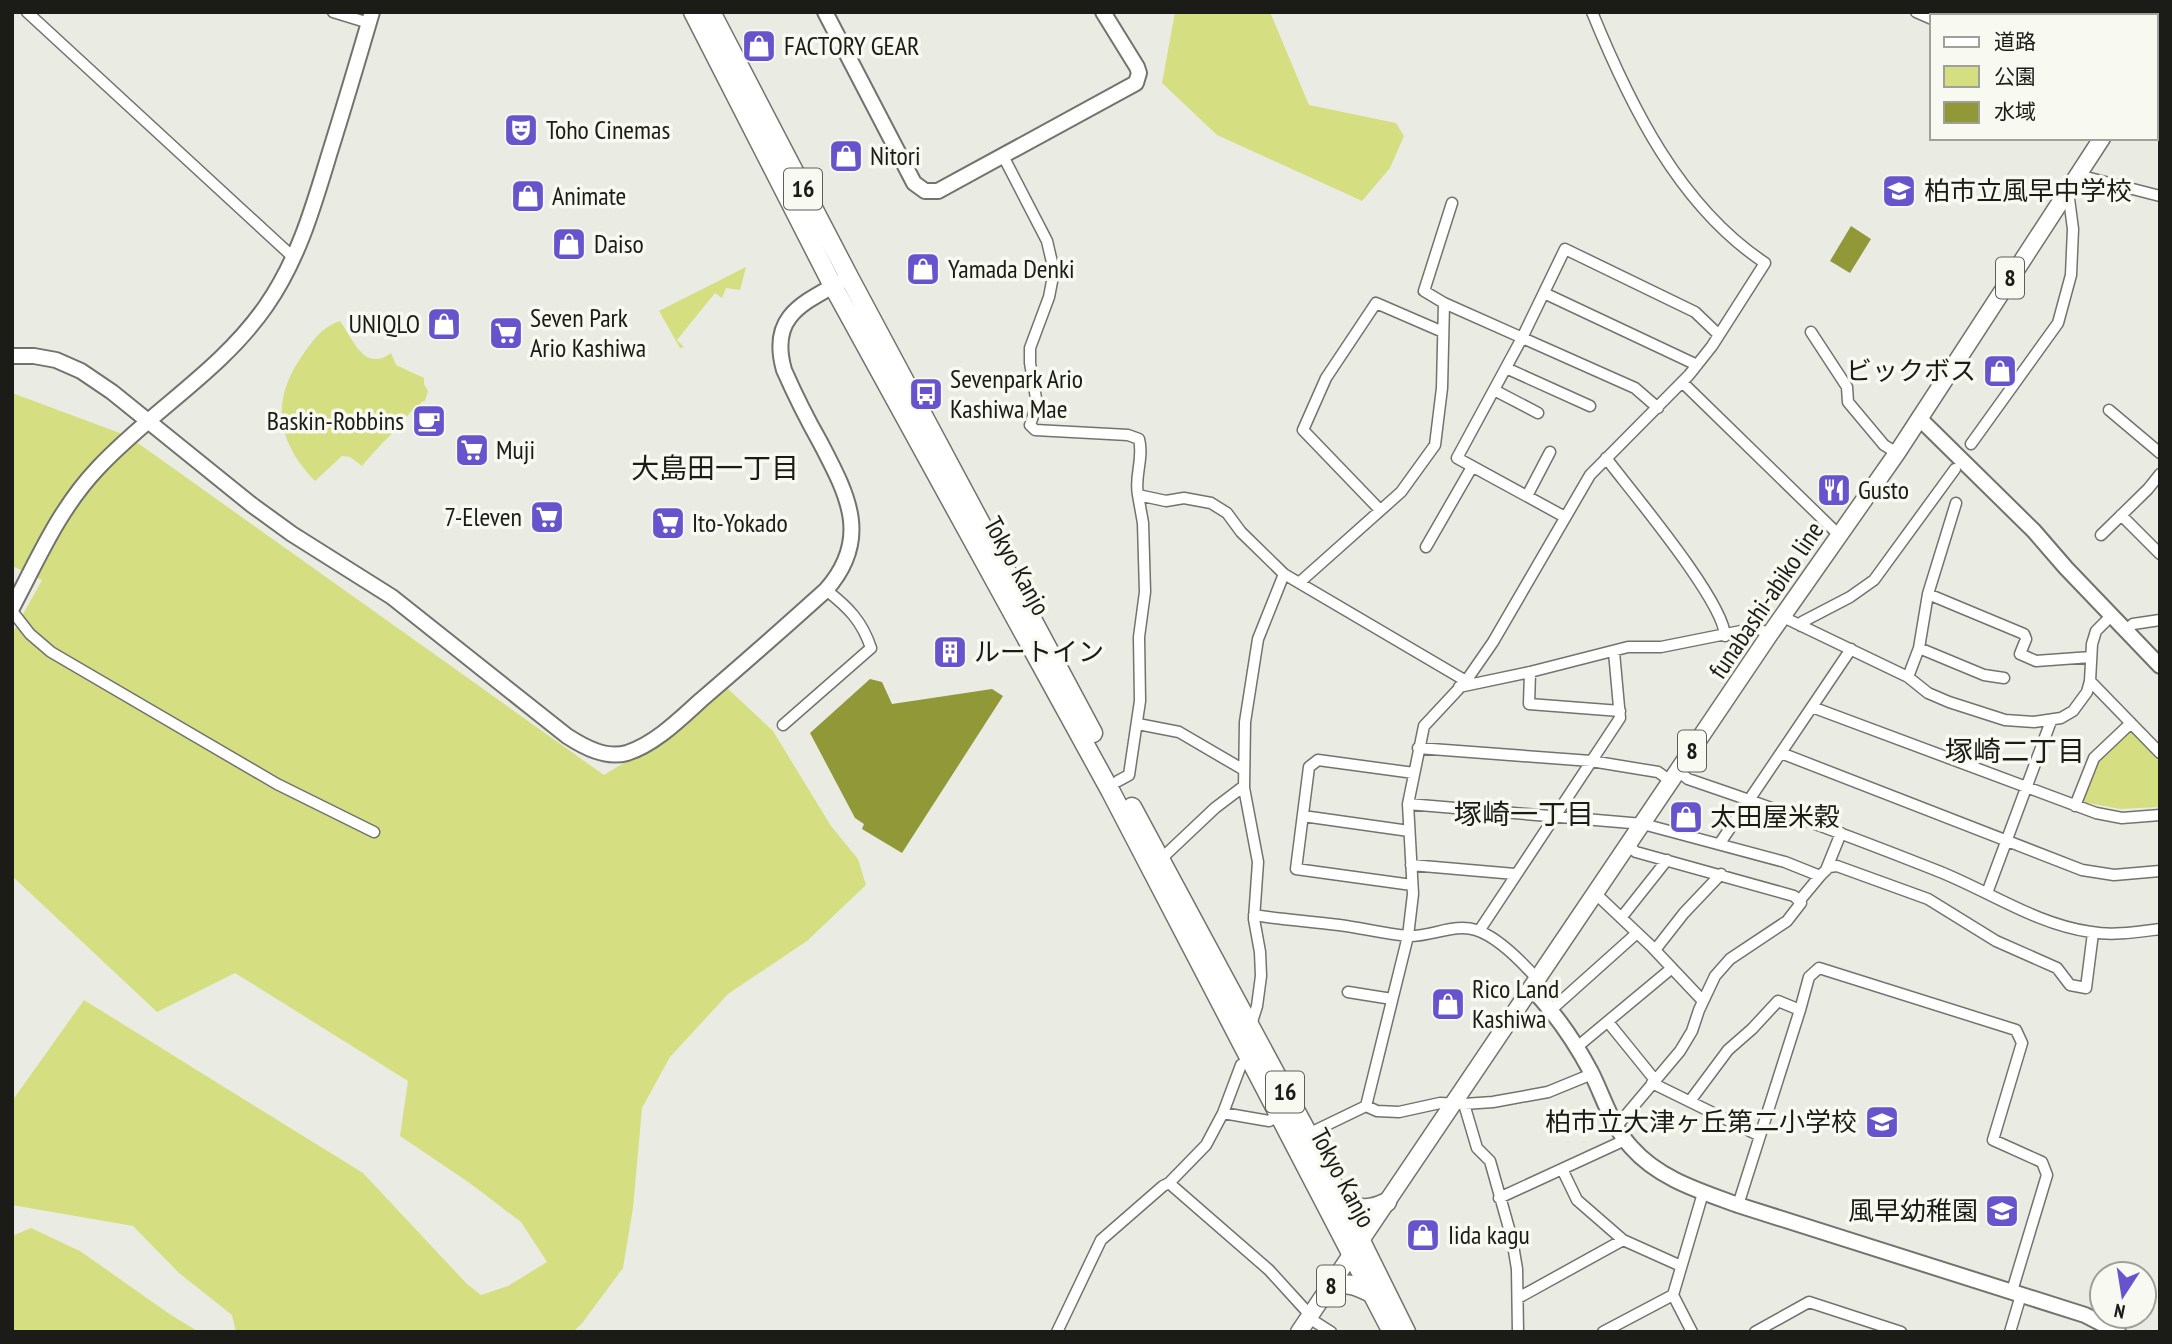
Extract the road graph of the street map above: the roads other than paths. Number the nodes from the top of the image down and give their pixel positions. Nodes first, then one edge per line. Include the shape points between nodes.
1 (27, 12) edge
2 (332, 12) edge
3 (692, 12) edge
4 (711, 12) edge
5 (825, 12) edge
6 (1103, 12) edge
7 (1592, 12) edge
8 (371, 18) edge
9 (2101, 140) edge
10 (1003, 156) junction
11 (2078, 175) junction
12 (2068, 190) junction
13 (2160, 196) edge
14 (1452, 203) dead end
15 (294, 258) junction
16 (841, 282) junction
17 (1544, 293) junction
18 (1444, 303) junction
19 (1443, 332) junction
20 (1811, 332) dead end
21 (1718, 335) junction
22 (1522, 338) junction
23 (12, 356) edge
24 (1696, 365) junction
25 (1506, 368) junction
26 (1682, 382) junction
27 (1494, 390) junction
28 (1590, 406) dead end
29 (1658, 408) junction
30 (2109, 410) dead end
31 (1538, 413) dead end
32 (1919, 418) junction
33 (148, 422) junction
34 (1971, 444) dead end
35 (1550, 452) dead end
36 (1897, 453) junction
37 (2160, 453) edge
38 (1606, 458) junction
39 (1472, 467) junction
40 (1955, 469) dead end
41 (2160, 474) edge
42 (1138, 495) junction
43 (1527, 496) junction
44 (1956, 503) dead end
45 (1380, 509) junction
46 (2121, 515) junction
47 (1565, 517) junction
48 (2101, 534) dead end
49 (1839, 535) junction
50 (1426, 547) dead end
51 (2160, 554) edge
52 (1284, 574) junction
53 (1300, 582) junction
54 (826, 590) junction
55 (16, 592) edge
56 (1928, 594) junction
57 (12, 609) edge
58 (2111, 616) junction
59 (1783, 617) junction
60 (2160, 620) edge
61 (1801, 626) junction
62 (2126, 631) junction
63 (1770, 634) junction
64 (1725, 635) junction
65 (1919, 648) junction
66 (1851, 649) junction
67 (1614, 652) junction
68 (2091, 657) junction
69 (2160, 666) edge
70 (1530, 672) junction
71 (1908, 677) junction
72 (2004, 678) dead end
73 (2090, 681) junction
74 (1462, 684) junction
75 (1812, 707) junction
76 (1620, 711) junction
77 (2051, 721) junction
78 (2131, 723) junction
79 (783, 724) dead end
80 (1138, 724) junction
81 (1418, 748) junction
82 (1781, 753) junction
83 (2160, 753) edge
84 (1591, 761) junction
85 (1244, 770) junction
86 (1413, 773) junction
87 (1675, 777) junction
88 (1118, 781) junction
89 (1244, 786) junction
90 (2026, 788) junction
91 (1748, 799) junction
92 (1408, 804) junction
93 (2075, 806) junction
94 (2160, 815) edge
95 (1303, 816) junction
96 (1556, 817) junction
97 (1643, 824) junction
98 (1409, 831) junction
99 (374, 832) dead end
100 (1841, 833) junction
101 (2006, 840) junction
102 (1720, 843) junction
103 (1628, 846) junction
104 (1161, 859) junction
105 (1667, 860) junction
106 (1411, 865) junction
107 (2160, 871) edge
108 (1823, 873) junction
109 (1515, 874) junction
110 (1721, 874) junction
111 (1412, 885) junction
112 (1987, 893) junction
113 (1596, 894) junction
114 (1800, 900) junction
115 (1254, 915) junction
116 (1621, 918) junction
117 (2160, 929) edge
118 (1479, 931) junction
119 (1637, 933) junction
120 (2093, 933) junction
121 (1408, 936) junction
122 (1655, 950) junction
123 (1672, 968) junction
124 (1535, 984) junction
125 (1348, 992) dead end
126 (1392, 999) junction
127 (1703, 1001) junction
128 (1551, 1010) junction
129 (1800, 1010) junction
130 (1608, 1022) junction
131 (1250, 1027) junction
132 (1577, 1047) junction
133 (1250, 1059) junction
134 (1592, 1074) junction
135 (1654, 1082) junction
136 (1690, 1101) junction
137 (1459, 1104) junction
138 (1366, 1107) junction
139 (1223, 1113) junction
140 (1280, 1115) junction
141 (1616, 1127) junction
142 (1308, 1134) junction
143 (1760, 1136) junction
144 (1625, 1140) junction
145 (1562, 1169) junction
146 (1169, 1183) junction
147 (1703, 1192) junction
148 (1499, 1198) junction
149 (1387, 1202) junction
150 (1342, 1203) junction
151 (1738, 1205) junction
152 (1623, 1240) junction
153 (1357, 1247) junction
154 (1681, 1266) junction
155 (1327, 1292) junction
156 (2017, 1293) junction
157 (1373, 1294) junction
158 (1673, 1295) junction
159 (1518, 1298) junction
160 (1312, 1322) edge
161 (1057, 1332) edge
162 (1299, 1332) edge
163 (1331, 1332) edge
164 (1392, 1332) edge
165 (1406, 1332) edge
166 (1518, 1332) edge
167 (1603, 1332) edge
168 (1692, 1332) edge
169 (1755, 1332) edge
170 (1901, 1332) edge
171 (2010, 1332) edge
172 (2118, 1332) edge

1 - 15 street
2 - 8 street
3 - 16 highway, Tokyo Kanjo / 16
4 - 16 highway, Tokyo Kanjo / 16
5 - 10 street via 914,183 925,191 938,191
6 - 10 street via 1137,67 1136,83
7 - 21 street via 1643,119 1685,186 1726,233 1765,263
8 - 15 street
9 - 11 main road, funabashi-abiko line / 8
10 - 42 street via 1047,241 1054,271 1030,348 1037,404 1030,425 1035,430 1139,439
11 - 12 main road, funabashi-abiko line / 8
11 - 13 street
12 - 32 main road, funabashi-abiko line / 8
12 - 34 street via 2073,229 2071,275 2058,323
14 - 18 street via 1424,291
15 - 33 street via 239,339
16 - 54 street via 789,315 778,351 850,509 852,544
16 - 88 highway, Tokyo Kanjo / 16
16 - 133 highway, Tokyo Kanjo / 16
17 - 21 street via 1565,250 1695,312
17 - 22 street
17 - 24 street
18 - 19 street
18 - 22 street
19 - 45 street via 1435,445 1401,492
19 - 45 street via 1376,303 1326,378 1303,430
20 - 36 street via 1847,387 1848,402
21 - 24 street
22 - 25 street
22 - 29 street via 1636,388
23 - 33 street via 45,358 81,370
24 - 26 street
25 - 27 street
25 - 28 street
26 - 29 street
26 - 49 street
27 - 31 street
27 - 39 street via 1458,458
29 - 38 street
30 - 37 street
32 - 36 main road, funabashi-abiko line / 8
32 - 58 street via 2034,531
33 - 54 street via 252,505 392,597 567,736 595,751 627,753 649,742
33 - 55 street via 79,490
35 - 43 street
36 - 49 main road, funabashi-abiko line / 8
38 - 47 street
38 - 64 street via 1698,579
39 - 43 street
39 - 50 street
40 - 61 street via 1874,580
41 - 46 street
42 - 52 street via 1211,503 1227,513
42 - 80 street via 1146,571 1139,637
43 - 47 street
44 - 56 street
45 - 53 street
46 - 48 street
46 - 51 street
47 - 74 street via 1493,642
49 - 59 main road, funabashi-abiko line / 8
52 - 53 street
52 - 85 street via 1254,654
53 - 74 street
54 - 79 street via 855,615 872,648
55 - 57 street
56 - 65 street
56 - 68 street via 2024,634 2020,653 2036,661
57 - 99 street via 51,652 277,784
58 - 62 street
58 - 68 street via 2096,631
59 - 61 street
59 - 63 main road, funabashi-abiko line / 8
60 - 62 street via 2133,624
61 - 66 street
62 - 69 street
63 - 64 street via 1756,628
63 - 87 main road, funabashi-abiko line / 8
64 - 67 street
65 - 71 street
65 - 72 street via 1984,675
66 - 71 street
66 - 75 street
67 - 70 street
67 - 76 street
68 - 73 street
70 - 74 street
70 - 76 street via 1529,704
71 - 77 street via 1928,693 1993,717
73 - 77 street via 2073,711
73 - 78 street
74 - 81 street via 1424,726
75 - 82 street
75 - 90 street
76 - 84 street via 1620,719
77 - 90 street
78 - 83 street
78 - 93 street via 2094,758
80 - 85 street via 1179,733
80 - 88 street via 1129,775
81 - 84 street
81 - 86 street
82 - 91 street
82 - 101 street
84 - 87 street
84 - 96 street
85 - 89 street
86 - 92 street
86 - 95 street via 1318,760 1309,767
87 - 91 street
87 - 97 main road, funabashi-abiko line / 8
88 - 104 highway, Tokyo Kanjo / 16
89 - 104 street
89 - 115 street via 1258,862
90 - 93 street
90 - 101 street
91 - 100 street
91 - 102 street
92 - 96 street
92 - 98 street
93 - 94 street via 2110,817
95 - 98 street
95 - 111 street via 1296,869
96 - 97 street
96 - 109 street
97 - 102 street
97 - 103 main road, funabashi-abiko line / 8
98 - 106 street
100 - 108 street
100 - 112 street
101 - 107 street via 2082,870 2114,875
101 - 112 street
102 - 108 street
103 - 105 street
103 - 113 main road, funabashi-abiko line / 8
104 - 131 highway, Tokyo Kanjo / 16
105 - 110 street
105 - 116 street
106 - 109 street
106 - 111 street
108 - 114 street
108 - 120 street via 1837,866 1925,897 1996,941 2053,965 2070,985 2086,988
109 - 118 street
110 - 114 street
110 - 122 street
111 - 121 street
112 - 120 street via 2047,920
113 - 116 street
113 - 124 main road, funabashi-abiko line / 8
114 - 127 street via 1787,921 1730,959 1715,975
115 - 121 street
115 - 131 street via 1261,976
116 - 119 street
117 - 120 street
118 - 121 street via 1462,927
118 - 124 street via 1506,949
119 - 122 street
119 - 128 street
121 - 126 street
122 - 123 street
123 - 127 street
123 - 130 street
124 - 128 street
124 - 137 main road, funabashi-abiko line / 8
125 - 126 street
126 - 138 street
127 - 135 street via 1680,1051
128 - 132 street
129 - 136 street via 1779,1001 1728,1050
129 - 143 street
129 - 156 street via 1810,977 1819,968 2016,1030 2022,1043 1993,1140 2042,1162 2047,1175
130 - 132 street
130 - 135 street
131 - 142 highway, Tokyo Kanjo / 16
132 - 134 street
133 - 139 street via 1241,1065
133 - 140 highway, Tokyo Kanjo / 16
134 - 137 street via 1548,1092
134 - 141 street
135 - 136 street
135 - 141 street
136 - 143 street
137 - 138 street via 1440,1102 1399,1112
137 - 148 street via 1477,1148 1490,1161
137 - 149 main road, 8
138 - 142 street
139 - 140 street via 1269,1121
139 - 146 street via 1206,1145
140 - 153 highway, Tokyo Kanjo / 16
141 - 144 street
142 - 150 highway, Tokyo Kanjo / 16
143 - 151 street
144 - 145 street
144 - 147 street via 1663,1174
145 - 148 street
145 - 152 street via 1577,1200
146 - 160 street via 1269,1270
146 - 161 street via 1101,1240
147 - 151 street
147 - 154 street
148 - 159 street via 1517,1269
149 - 150 highway via 1365,1210
149 - 153 main road, 8
150 - 153 highway, Tokyo Kanjo / 16
151 - 156 street
152 - 154 street
152 - 159 street
153 - 155 main road, 8
153 - 157 highway, Tokyo Kanjo / 16
153 - 165 highway, Tokyo Kanjo / 16
154 - 158 street
155 - 157 highway via 1343,1283
155 - 160 main road, 8
156 - 171 street
156 - 172 street via 2085,1315
157 - 164 highway, Tokyo Kanjo / 16
158 - 167 street
158 - 168 street
159 - 166 street
160 - 162 main road, 8
160 - 163 street
169 - 170 street via 1809,1302

